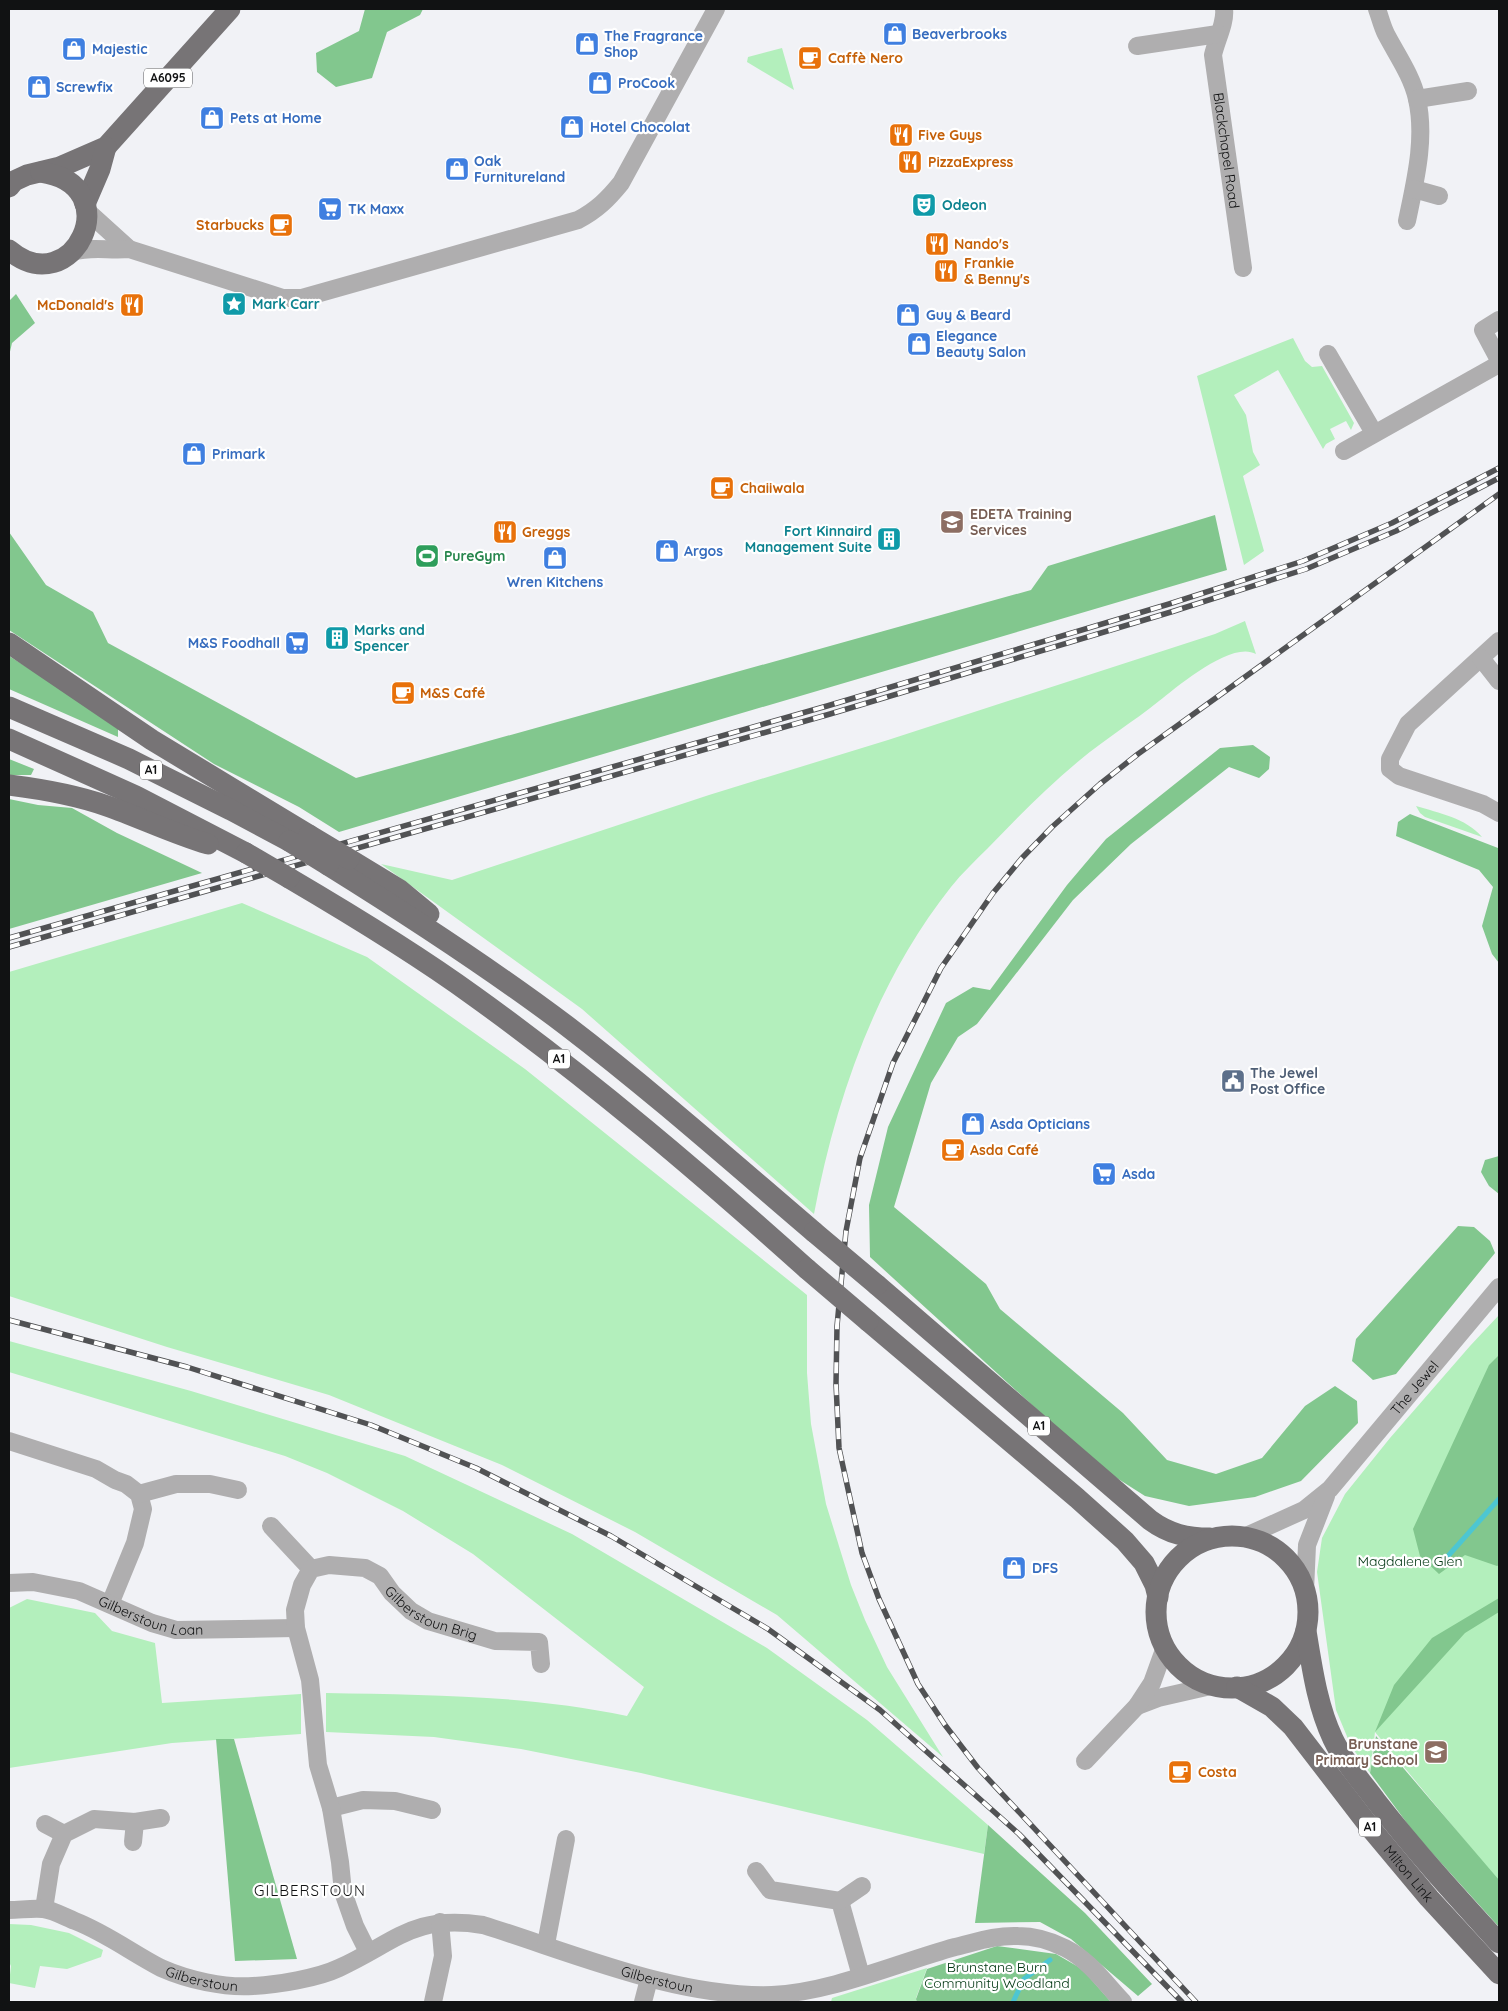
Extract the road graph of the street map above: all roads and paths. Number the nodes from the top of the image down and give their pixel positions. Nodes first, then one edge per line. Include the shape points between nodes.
1 (230, 9) edge
2 (716, 9) edge
3 (1224, 9) edge
4 (1377, 9) edge
5 (1218, 34) junction
6 (1137, 46) dead end
7 (1468, 90) dead end
8 (1417, 99) junction
9 (106, 147) junction
10 (26, 173) edge
11 (9, 187) edge
12 (1414, 189) junction
13 (1439, 196) dead end
14 (86, 207) junction
15 (1407, 220) dead end
16 (129, 249) junction
17 (9, 250) edge
18 (72, 252) junction
19 (18, 266) edge
20 (1242, 268) dead end
21 (1499, 320) edge
22 (1328, 354) dead end
23 (1499, 360) edge
24 (1499, 364) edge
25 (1374, 433) junction
26 (1344, 450) dead end
27 (1499, 641) edge
28 (9, 643) edge
29 (1481, 658) junction
30 (1499, 681) edge
31 (9, 707) edge
32 (9, 739) edge
33 (9, 786) edge
34 (1499, 813) edge
35 (299, 838) junction
36 (243, 852) junction
37 (490, 970) junction
38 (1499, 1287) edge
39 (9, 1441) edge
40 (1330, 1489) junction
41 (238, 1490) dead end
42 (139, 1494) junction
43 (271, 1526) dead end
44 (1244, 1537) junction
45 (1215, 1538) junction
46 (311, 1569) junction
47 (9, 1583) edge
48 (1305, 1591) junction
49 (1158, 1597) junction
50 (110, 1604) junction
51 (296, 1628) junction
52 (1306, 1632) junction
53 (1165, 1647) junction
54 (541, 1664) dead end
55 (1215, 1685) junction
56 (1238, 1687) junction
57 (1137, 1706) junction
58 (1085, 1761) dead end
59 (331, 1808) junction
60 (432, 1810) dead end
61 (161, 1818) dead end
62 (135, 1822) junction
63 (45, 1824) dead end
64 (64, 1834) junction
65 (566, 1839) dead end
66 (133, 1842) dead end
67 (756, 1871) dead end
68 (862, 1886) dead end
69 (840, 1901) junction
70 (44, 1909) junction
71 (9, 1910) edge
72 (440, 1922) junction
73 (1499, 1943) edge
74 (546, 1944) junction
75 (368, 1952) junction
76 (1499, 1974) edge
77 (862, 1976) junction
78 (649, 1979) junction
79 (433, 2002) edge
80 (643, 2002) edge
81 (1123, 2002) edge

1 - 9 main road, A6095
2 - 16 street via 621,183 608,200 578,220 302,298 282,298
3 - 5 street, Blackchapel Road via 1225,18
4 - 8 street
5 - 6 street
5 - 20 street, Blackchapel Road via 1213,56
7 - 8 street
8 - 12 street via 1420,131
9 - 10 main road, A6095 via 78,160
9 - 14 main road, A6095
10 - 11 main road, A6095
10 - 14 main road via 56,174 79,191
12 - 13 street
12 - 15 street
14 - 16 street
14 - 18 main road, A6095 via 87,226 82,240
16 - 18 street via 84,248
17 - 19 main road via 17,257
18 - 19 main road via 47,264
21 - 23 street via 1483,330
22 - 25 street
24 - 25 street
25 - 26 street
27 - 29 street
28 - 35 main road
29 - 30 street
29 - 34 street via 1408,724 1390,759 1390,769 1399,776 1482,804
31 - 35 main road, A1
32 - 36 main road, A1 via 96,777
33 - 36 main road via 81,798 179,835
35 - 37 main road, A1, bridge via 328,865
35 - 37 main road, bridge via 349,859 400,890
36 - 49 main road, A1, bridge via 410,952 594,1086 1125,1541 1144,1563
37 - 45 main road, A1, bridge via 650,1092 1150,1520 1188,1538
38 - 40 street, The Jewel
39 - 42 street via 96,1469
40 - 44 street, The Jewel via 1304,1510
40 - 48 street, The Jewel via 1307,1546
41 - 42 street via 210,1484 176,1484
42 - 50 street via 143,1509 135,1543
43 - 46 street
44 - 45 main road, A1
44 - 48 main road, A1 via 1266,1544 1282,1554 1299,1576
45 - 49 main road, A1 via 1198,1544 1174,1564
46 - 51 street via 302,1585 295,1610
46 - 54 street, Gilberstoun Brig via 329,1565 365,1568 380,1576 411,1612 428,1621 495,1641 540,1642
47 - 50 street, Gilberstoun Loan via 33,1582 79,1591
48 - 52 main road, A1
49 - 53 main road, A1 via 1158,1627
50 - 51 street, Gilberstoun Loan via 176,1630
51 - 59 street via 310,1680 318,1765
52 - 56 main road, A1 via 1295,1654 1278,1672 1264,1681
52 - 73 main road, Milton Link / A1 via 1326,1722 1348,1764 1430,1867
53 - 55 main road, A1 via 1187,1672
53 - 57 street via 1152,1683
55 - 56 main road, A1
55 - 57 street
56 - 76 main road, Milton Link / A1 via 1272,1707 1293,1727 1373,1831
57 - 58 street
59 - 60 street via 363,1800 395,1801
59 - 75 street via 343,1892
61 - 62 street
62 - 64 street via 94,1819
62 - 66 street
63 - 64 street
64 - 70 street via 51,1864
65 - 74 street
67 - 69 street via 770,1890
68 - 69 street
69 - 77 street
70 - 71 street, Gilberstoun
70 - 75 street, Gilberstoun via 95,1929 162,1968 212,1984 253,1986 308,1978 336,1969
72 - 74 street, Gilberstoun via 483,1924
72 - 75 street, Gilberstoun via 419,1926
72 - 79 street via 443,1956
74 - 78 street, Gilberstoun
77 - 78 street, Gilberstoun via 805,1991 772,1995 717,1992
77 - 81 street, Gilberstoun via 992,1937 1018,1936 1040,1939 1065,1948 1085,1961
78 - 80 street

